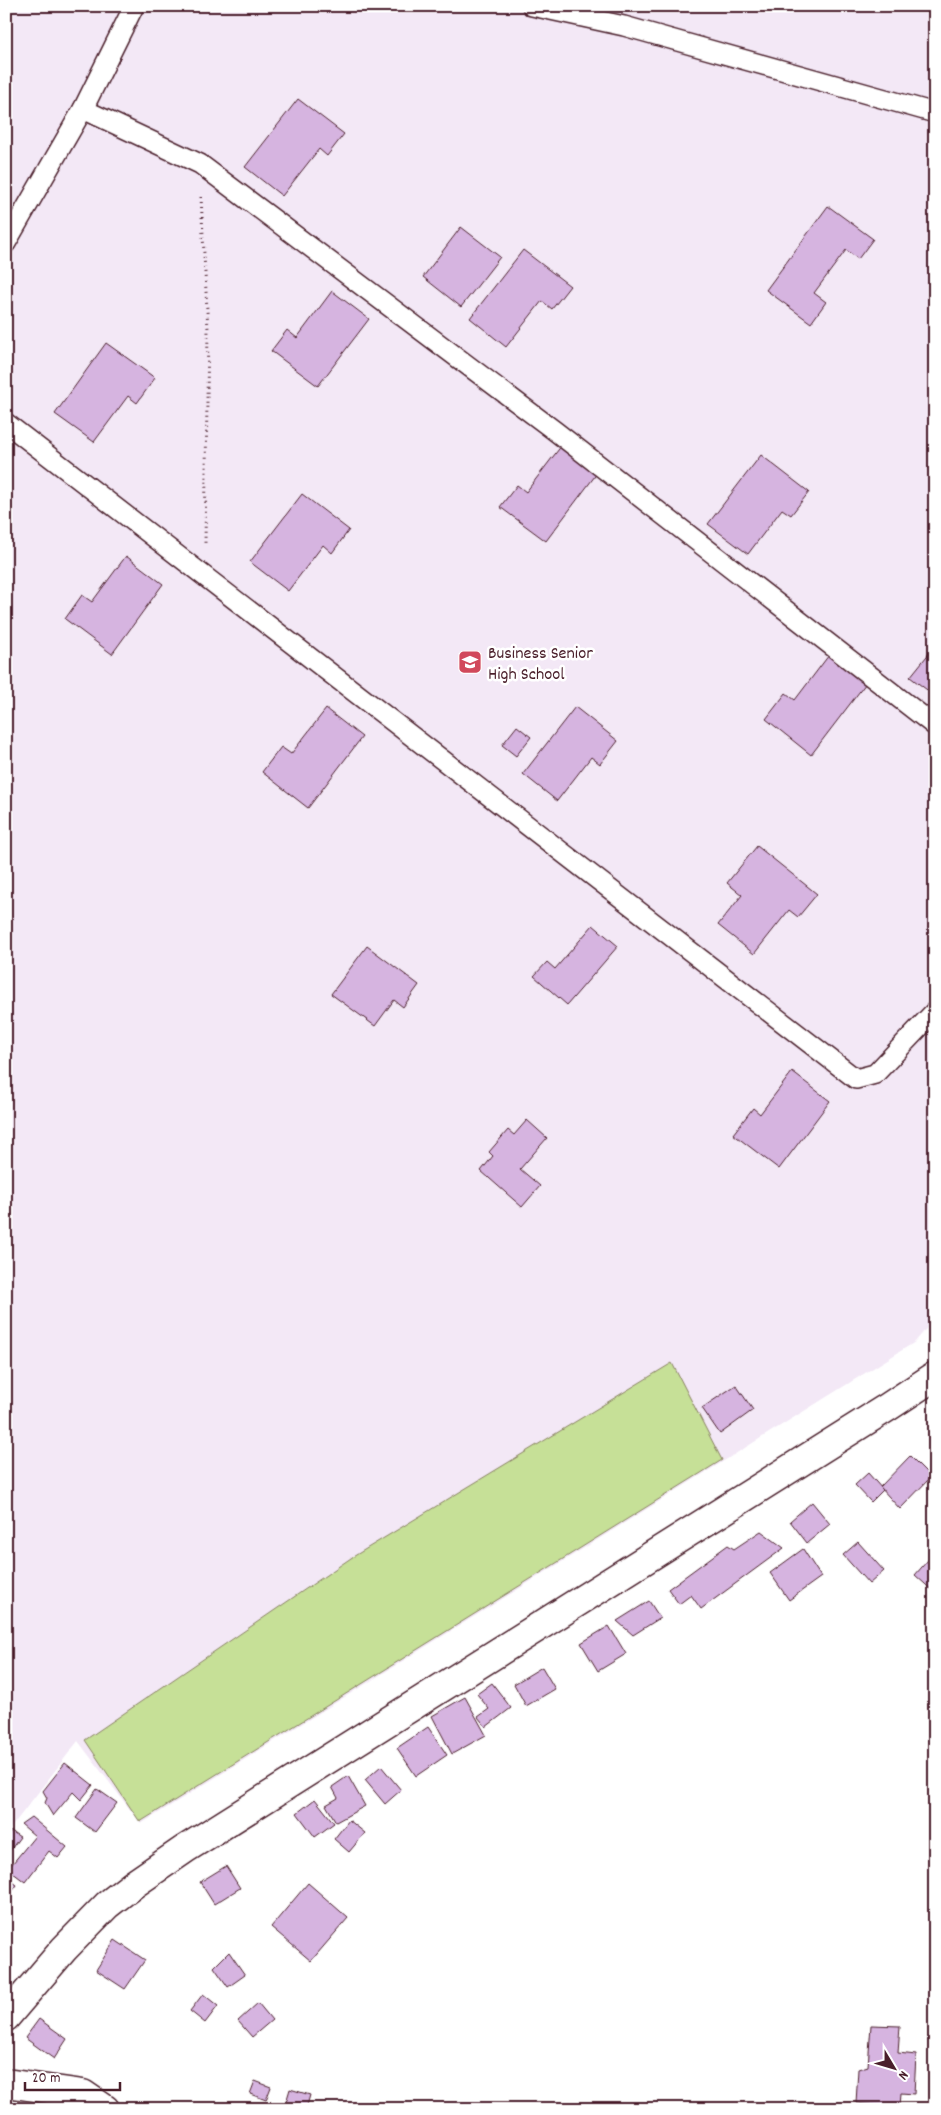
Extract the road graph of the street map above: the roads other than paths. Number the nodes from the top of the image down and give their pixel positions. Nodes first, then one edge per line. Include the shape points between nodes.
1 (134, 6) edge
2 (532, 6) edge
3 (83, 109) junction
4 (935, 113) edge
5 (6, 243) edge
6 (6, 423) edge
7 (935, 726) edge
8 (935, 1011) edge
9 (935, 1376) edge
10 (6, 2017) edge
11 (6, 2084) edge
12 (105, 2109) edge

1 - 3 lane
2 - 4 lane via 624,26
3 - 5 lane
3 - 7 lane via 200,164 555,431
6 - 8 lane via 856,1078 875,1074
9 - 10 main road via 134,1884 107,1905 64,1949
11 - 12 main road via 83,2094

